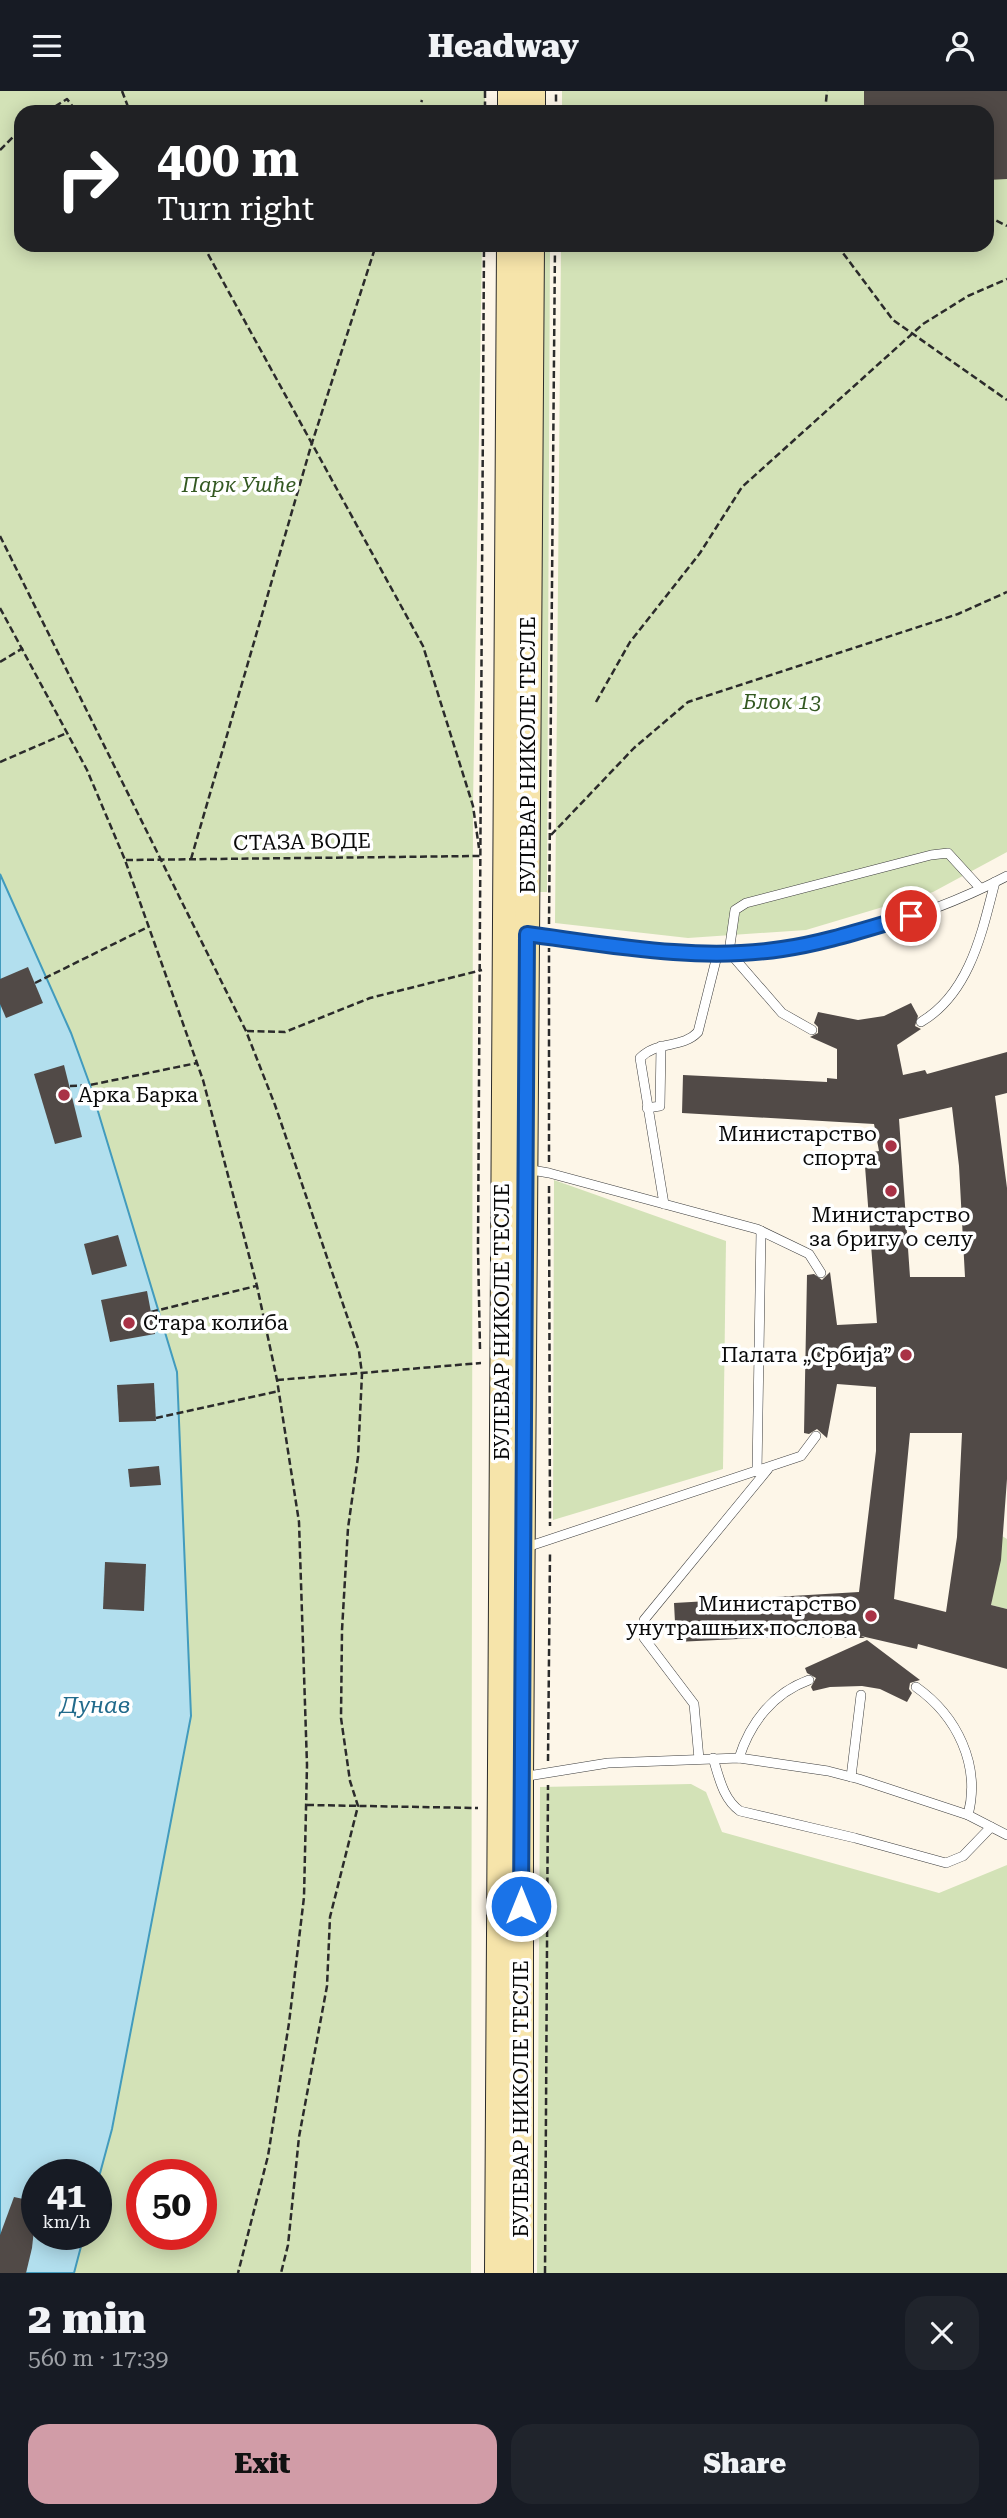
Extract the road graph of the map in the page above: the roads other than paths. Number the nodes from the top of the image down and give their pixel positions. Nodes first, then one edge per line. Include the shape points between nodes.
1 (509, 252) edge
2 (532, 252) edge
3 (1007, 876) edge
4 (995, 882) junction
5 (980, 888) junction
6 (527, 934) junction
7 (719, 952) junction
8 (729, 952) junction
9 (921, 1022) dead end
10 (812, 1030) dead end
11 (661, 1046) junction
12 (647, 1108) junction
13 (526, 1169) junction
14 (664, 1204) junction
15 (761, 1231) junction
16 (821, 1273) dead end
17 (816, 1436) dead end
18 (768, 1469) junction
19 (757, 1472) junction
20 (512, 1547) junction
21 (809, 1679) dead end
22 (916, 1687) dead end
23 (861, 1695) dead end
24 (713, 1758) junction
25 (739, 1758) junction
26 (699, 1759) junction
27 (851, 1777) junction
28 (510, 1779) junction
29 (968, 1815) junction
30 (991, 1827) junction
31 (1007, 1835) edge
32 (510, 2062) junction
33 (497, 2273) edge
34 (521, 2273) edge

1 - 6 main road, БУЛЕВАР НИКОЛЕ ТЕСЛЕ
2 - 6 main road, БУЛЕВАР НИКОЛЕ ТЕСЛЕ
3 - 4 lane
4 - 5 lane
4 - 9 lane via 976,952 953,995
5 - 8 lane via 936,909 859,931 781,949
5 - 8 lane via 948,853 931,855 746,903 735,910
6 - 7 lane
6 - 13 main road, БУЛЕВАР НИКОЛЕ ТЕСЛЕ
7 - 8 lane
7 - 11 lane via 698,1032 691,1040
8 - 10 lane via 782,1013
11 - 12 lane via 660,1106
11 - 12 lane via 640,1058
12 - 14 lane
13 - 14 lane
13 - 20 main road, БУЛЕВАР НИКОЛЕ ТЕСЛЕ
14 - 15 lane
15 - 16 lane via 809,1254
15 - 19 lane
17 - 18 lane via 801,1456
18 - 19 lane
18 - 26 lane via 644,1620 644,1638 694,1704
19 - 20 lane
20 - 28 main road, БУЛЕВАР НИКОЛЕ ТЕСЛЕ
21 - 25 lane via 764,1711 747,1733
22 - 29 lane via 948,1717 966,1749 972,1789
23 - 27 lane
24 - 25 lane
24 - 26 lane
24 - 30 lane via 727,1797 740,1811 946,1863 962,1856
25 - 27 lane
26 - 28 lane via 608,1763
27 - 29 lane
28 - 32 main road, БУЛЕВАР НИКОЛЕ ТЕСЛЕ
29 - 30 lane
30 - 31 lane
32 - 33 main road, БУЛЕВАР НИКОЛЕ ТЕСЛЕ
32 - 34 main road, БУЛЕВАР НИКОЛЕ ТЕСЛЕ

